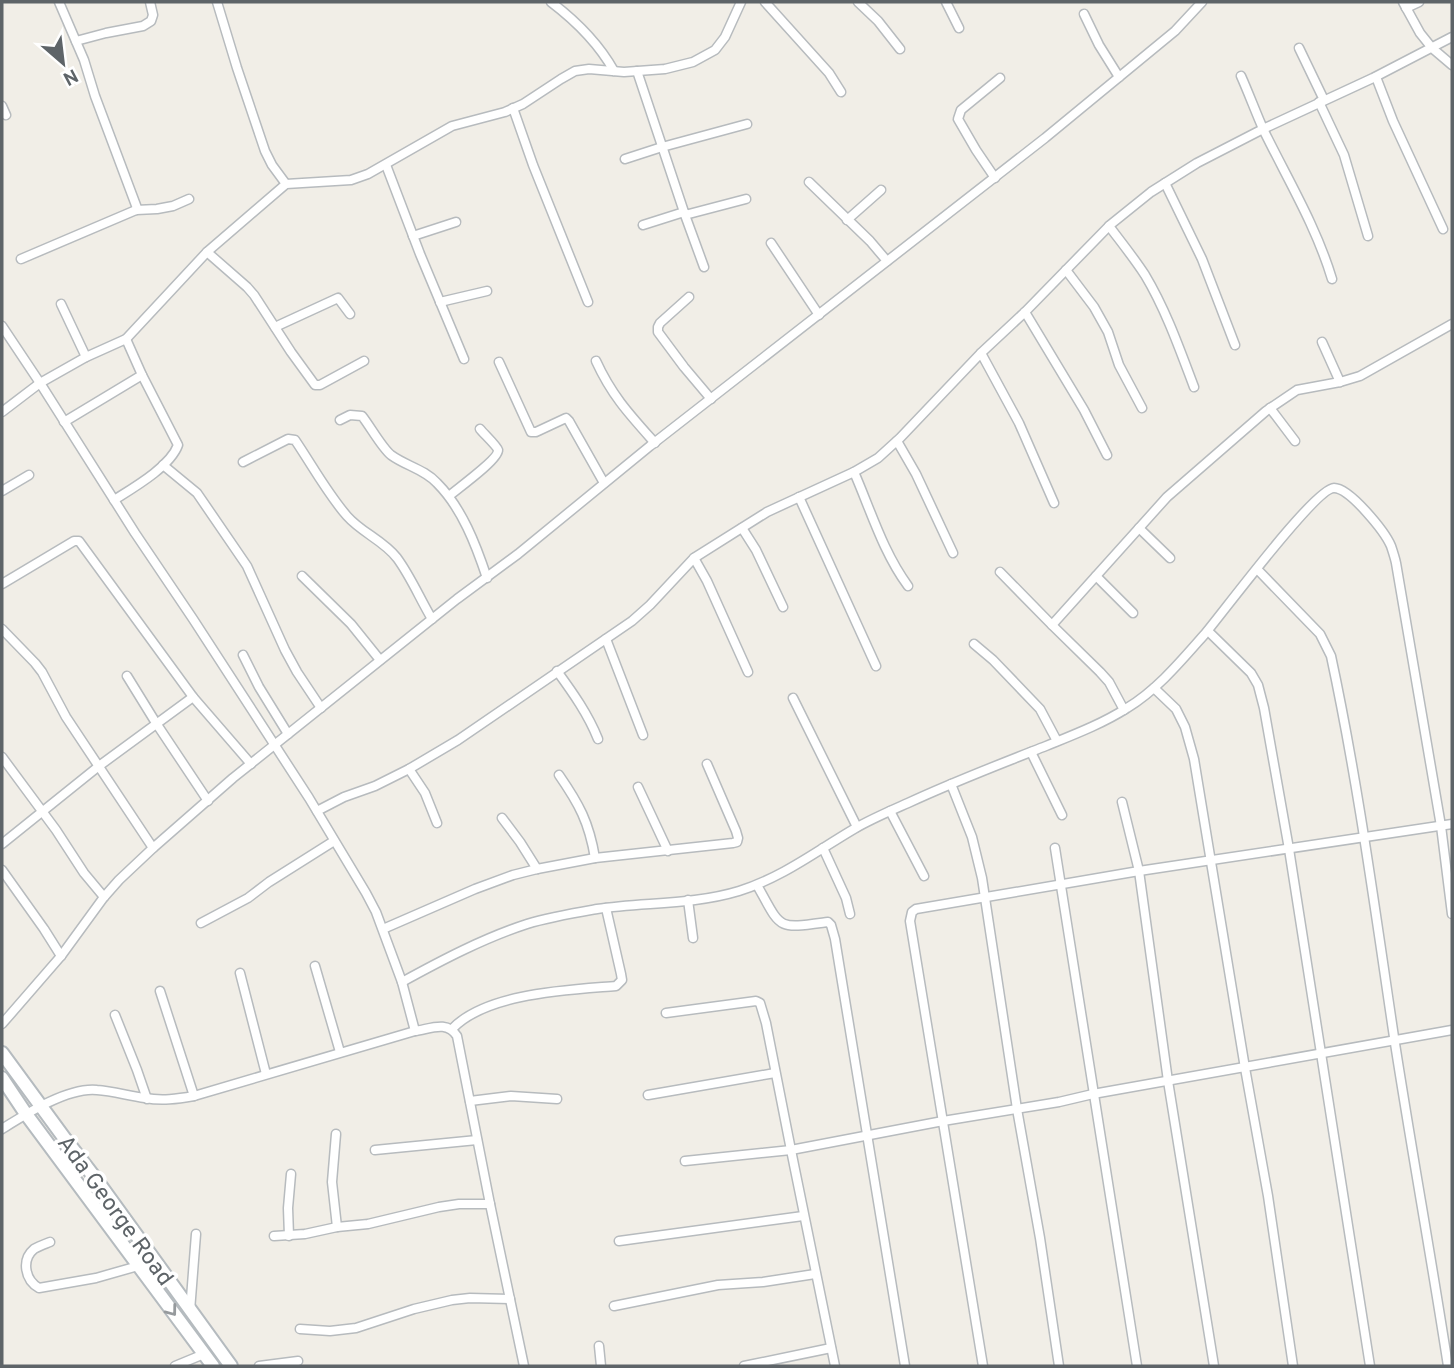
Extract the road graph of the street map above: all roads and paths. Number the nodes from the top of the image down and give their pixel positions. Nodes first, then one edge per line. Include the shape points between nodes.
1 (59, 2) edge
2 (150, 2) edge
3 (217, 2) edge
4 (551, 2) edge
5 (741, 2) edge
6 (765, 2) edge
7 (858, 2) edge
8 (946, 2) edge
9 (1202, 2) edge
10 (1419, 2) edge
11 (1404, 5) edge
12 (1084, 14) dead end
13 (959, 28) dead end
14 (1452, 37) edge
15 (76, 41) junction
16 (1299, 48) dead end
17 (1432, 48) junction
18 (900, 49) dead end
19 (1452, 65) edge
20 (614, 71) junction
21 (637, 71) junction
22 (1241, 76) dead end
23 (1119, 77) junction
24 (1376, 77) junction
25 (1000, 78) dead end
26 (841, 92) dead end
27 (1322, 101) junction
28 (2, 106) edge
29 (513, 108) junction
30 (6, 115) dead end
31 (747, 124) dead end
32 (1263, 129) junction
33 (662, 147) junction
34 (625, 159) dead end
35 (386, 165) junction
36 (995, 177) junction
37 (810, 182) dead end
38 (1165, 183) junction
39 (286, 184) junction
40 (881, 190) dead end
41 (189, 199) dead end
42 (747, 199) dead end
43 (136, 210) junction
44 (685, 213) junction
45 (847, 220) junction
46 (456, 222) dead end
47 (643, 225) dead end
48 (1109, 226) junction
49 (1443, 229) dead end
50 (413, 236) junction
51 (1368, 236) dead end
52 (771, 243) dead end
53 (207, 252) junction
54 (21, 260) dead end
55 (887, 261) junction
56 (704, 267) dead end
57 (1066, 270) junction
58 (1332, 279) dead end
59 (487, 291) dead end
60 (689, 297) dead end
61 (440, 302) junction
62 (588, 302) dead end
63 (61, 304) dead end
64 (1024, 312) junction
65 (351, 314) dead end
66 (819, 315) junction
67 (1452, 324) edge
68 (2, 326) edge
69 (275, 327) junction
70 (125, 338) junction
71 (1322, 342) dead end
72 (1236, 345) dead end
73 (981, 353) junction
74 (86, 357) junction
75 (464, 359) dead end
76 (364, 361) dead end
77 (596, 361) dead end
78 (499, 362) dead end
79 (142, 375) junction
80 (1340, 382) junction
81 (40, 383) junction
82 (1194, 387) dead end
83 (711, 399) junction
84 (1142, 408) dead end
85 (1270, 408) junction
86 (2, 412) edge
87 (340, 420) dead end
88 (64, 422) junction
89 (480, 429) dead end
90 (897, 441) junction
91 (1295, 441) dead end
92 (655, 443) junction
93 (1107, 455) dead end
94 (243, 462) dead end
95 (163, 465) junction
96 (854, 472) junction
97 (29, 475) dead end
98 (604, 483) junction
99 (2, 491) edge
100 (449, 496) junction
101 (799, 497) junction
102 (114, 500) junction
103 (1054, 503) dead end
104 (742, 528) junction
105 (1139, 528) junction
106 (953, 553) dead end
107 (694, 558) junction
108 (1170, 558) dead end
109 (1257, 569) junction
110 (1000, 572) dead end
111 (302, 576) dead end
112 (1096, 576) junction
113 (486, 578) junction
114 (2, 584) edge
115 (908, 586) dead end
116 (783, 607) dead end
117 (1133, 613) dead end
118 (432, 619) junction
119 (1052, 625) junction
120 (2, 628) edge
121 (1208, 631) junction
122 (606, 639) junction
123 (974, 644) dead end
124 (243, 655) dead end
125 (380, 660) junction
126 (876, 666) dead end
127 (557, 671) junction
128 (748, 673) dead end
129 (127, 676) dead end
130 (1154, 688) junction
131 (193, 696) junction
132 (793, 698) dead end
133 (321, 708) junction
134 (1124, 710) junction
135 (156, 723) junction
136 (288, 734) junction
137 (643, 735) dead end
138 (598, 739) dead end
139 (1056, 741) junction
140 (274, 746) junction
141 (1031, 752) junction
142 (2, 757) edge
143 (251, 764) junction
144 (707, 764) dead end
145 (99, 766) junction
146 (409, 769) junction
147 (559, 775) dead end
148 (951, 784) junction
149 (638, 787) dead end
150 (208, 801) junction
151 (1122, 802) dead end
152 (43, 811) junction
153 (317, 811) junction
154 (890, 811) junction
155 (1062, 816) dead end
156 (502, 818) dead end
157 (437, 822) dead end
158 (1452, 824) edge
159 (1441, 826) junction
160 (857, 827) junction
161 (1364, 838) junction
162 (334, 841) junction
163 (2, 844) edge
164 (153, 848) junction
165 (823, 848) junction
166 (1055, 848) dead end
167 (1289, 849) junction
168 (668, 851) junction
169 (595, 858) junction
170 (1212, 861) junction
171 (537, 869) junction
172 (2, 870) edge
173 (1139, 871) junction
174 (924, 876) dead end
175 (757, 885) junction
176 (1060, 886) junction
177 (104, 897) junction
178 (984, 897) junction
179 (688, 900) junction
180 (606, 908) junction
181 (850, 914) dead end
182 (1452, 914) edge
183 (201, 923) dead end
184 (383, 929) junction
185 (693, 937) dead end
186 (61, 956) junction
187 (315, 966) dead end
188 (240, 973) dead end
189 (402, 982) junction
190 (160, 992) dead end
191 (666, 1013) dead end
192 (115, 1014) dead end
193 (2, 1024) edge
194 (452, 1029) junction
195 (1452, 1030) edge
196 (415, 1031) junction
197 (1395, 1041) junction
198 (340, 1052) junction
199 (2, 1053) edge
200 (1321, 1054) junction
201 (1245, 1068) junction
202 (775, 1073) junction
203 (266, 1074) junction
204 (2, 1078) edge
205 (1168, 1081) junction
206 (1093, 1094) junction
207 (648, 1095) dead end
208 (194, 1096) junction
209 (147, 1099) junction
210 (558, 1099) dead end
211 (470, 1101) junction
212 (40, 1107) junction
213 (1017, 1109) junction
214 (26, 1114) junction
215 (943, 1121) junction
216 (2, 1129) edge
217 (336, 1134) dead end
218 (867, 1135) junction
219 (477, 1140) junction
220 (375, 1150) dead end
221 (791, 1150) junction
222 (685, 1161) dead end
223 (291, 1174) dead end
224 (490, 1204) junction
225 (803, 1216) junction
226 (337, 1227) junction
227 (196, 1234) dead end
228 (275, 1236) dead end
229 (289, 1236) junction
230 (619, 1241) dead end
231 (50, 1242) dead end
232 (138, 1266) junction
233 (816, 1274) junction
234 (510, 1298) junction
235 (614, 1306) dead end
236 (190, 1311) junction
237 (300, 1329) dead end
238 (599, 1346) dead end
239 (831, 1348) junction
240 (204, 1354) junction
241 (298, 1362) dead end
242 (175, 1366) edge
243 (213, 1366) edge
244 (231, 1366) edge
245 (259, 1366) edge
246 (524, 1366) edge
247 (601, 1366) edge
248 (744, 1366) edge
249 (835, 1366) edge
250 (905, 1366) edge
251 (983, 1366) edge
252 (1059, 1366) edge
253 (1137, 1366) edge
254 (1214, 1366) edge
255 (1293, 1366) edge
256 (1370, 1366) edge
257 (1448, 1366) edge

1 - 15 street
2 - 15 street via 153,15 142,26
3 - 39 street via 265,151
4 - 20 street via 582,29
5 - 21 street via 715,50 693,62
6 - 26 street
7 - 18 street
8 - 13 street
9 - 23 street
10 - 11 street
11 - 17 street
12 - 23 street
14 - 17 street
15 - 43 street
16 - 27 street
17 - 19 street
17 - 24 street
20 - 21 street
20 - 29 street via 575,71
21 - 33 street
22 - 32 street
23 - 36 street
24 - 27 street
24 - 49 street
25 - 36 street via 961,110 958,119
27 - 32 street
27 - 51 street
28 - 30 street
29 - 35 street via 452,126
29 - 62 street
31 - 33 street
32 - 38 street
32 - 58 street via 1315,232
33 - 34 street
33 - 44 street
35 - 39 street via 351,180
35 - 50 street
36 - 55 street
37 - 45 street
38 - 48 street
38 - 72 street
39 - 53 street
40 - 45 street
41 - 43 street via 173,206
42 - 44 street
43 - 54 street
44 - 47 street
44 - 56 street
45 - 55 street
46 - 50 street
48 - 57 street
48 - 82 street via 1146,278
50 - 61 street
52 - 66 street
53 - 69 street via 247,287
53 - 70 street
55 - 66 street
57 - 64 street
57 - 84 street via 1108,332
59 - 61 street
60 - 83 street via 660,323 658,332
61 - 75 street
63 - 74 street
64 - 73 street
64 - 93 street
65 - 69 street via 335,298
66 - 83 street
67 - 80 street via 1360,376
68 - 81 street
69 - 76 street via 315,385
70 - 74 street
70 - 79 street
71 - 80 street
73 - 90 street
73 - 103 street via 1019,423
74 - 81 street
77 - 92 street via 611,391
78 - 98 street via 531,432 565,418
79 - 88 street
79 - 95 street via 178,445
80 - 85 street via 1297,390
81 - 86 street
81 - 88 street
83 - 92 street
85 - 91 street
85 - 105 street via 1167,497
87 - 100 street via 362,416 388,453 422,471
88 - 102 street
89 - 100 street via 498,452
90 - 96 street
90 - 106 street
92 - 98 street
94 - 118 street via 294,439 347,516 396,558
95 - 102 street
95 - 133 street via 197,493 247,566 285,650
96 - 101 street
96 - 115 street via 887,551
97 - 99 street
98 - 113 street
100 - 113 street
101 - 104 street
101 - 126 street
102 - 140 street
104 - 107 street
104 - 116 street
105 - 108 street
105 - 112 street
107 - 122 street via 650,605
107 - 128 street
109 - 121 street
109 - 159 street via 1331,488 1346,493 1384,535 1396,563
109 - 161 street via 1320,634 1331,656
110 - 119 street
111 - 125 street
112 - 117 street
112 - 119 street
113 - 118 street
114 - 131 street via 79,541
118 - 125 street
119 - 134 street via 1109,682
120 - 145 street via 42,672
121 - 130 street
121 - 167 street via 1258,685
122 - 127 street
122 - 137 street
123 - 139 street via 1040,709
124 - 136 street
125 - 133 street
127 - 138 street
127 - 146 street
129 - 135 street
130 - 134 street
130 - 170 street via 1176,709 1185,727 1195,758
131 - 135 street
131 - 143 street
132 - 160 street
133 - 136 street
134 - 139 street
135 - 145 street
135 - 150 street
136 - 140 street
139 - 141 street
140 - 143 street
140 - 153 street
141 - 148 street
141 - 155 street
142 - 152 street
143 - 150 street
144 - 168 street via 737,842
145 - 152 street
145 - 164 street
146 - 153 street
146 - 157 street
147 - 169 street via 584,817
148 - 154 street
148 - 178 street via 972,837
149 - 168 street
150 - 164 street
151 - 173 street
152 - 163 street
152 - 177 street
153 - 162 street
154 - 160 street
154 - 174 street
156 - 171 street
158 - 159 street
159 - 161 street
159 - 182 street
160 - 165 street
161 - 167 street
161 - 197 street
162 - 183 street
162 - 184 street
164 - 177 street
165 - 175 street
165 - 181 street
166 - 176 street
167 - 170 street
167 - 200 street
168 - 169 street
169 - 171 street
170 - 173 street
170 - 201 street
171 - 184 street via 475,889
172 - 186 street
173 - 176 street
173 - 205 street
175 - 179 street
175 - 218 street via 779,923 790,927 831,925
176 - 178 street
176 - 206 street
177 - 186 street
178 - 213 street
178 - 215 street via 916,909 910,921
179 - 180 street
179 - 185 street
180 - 189 street via 526,925
180 - 194 street via 620,984 561,989 497,1004 473,1012
184 - 189 street
186 - 193 street
187 - 198 street
188 - 203 street
189 - 196 street
190 - 208 street
191 - 202 street via 760,1003
192 - 209 street
194 - 196 street
194 - 211 street
195 - 197 street
196 - 198 street
197 - 200 street
197 - 257 street
198 - 203 street
199 - 212 main road, Ada George Road
200 - 201 street
200 - 256 street
201 - 205 street
201 - 255 street
202 - 207 street
202 - 221 street
203 - 208 street
204 - 214 main road, Ada George Road
205 - 206 street
205 - 254 street
206 - 213 street
206 - 253 street
208 - 209 street
209 - 212 street via 95,1089
210 - 211 street via 511,1096
211 - 219 street
212 - 214 street
212 - 236 main road, Ada George Road
213 - 215 street
213 - 252 street
214 - 216 street
214 - 232 main road, Ada George Road
215 - 218 street
215 - 251 street
217 - 226 street via 332,1182
218 - 221 street
218 - 250 street
219 - 220 street
219 - 224 street
221 - 222 street
221 - 225 street
223 - 229 street
224 - 226 street via 439,1207
224 - 234 street
225 - 230 street
225 - 233 street
226 - 229 street
227 - 236 street
228 - 229 street
231 - 232 street via 35,1249 26,1262 27,1273 39,1288
232 -> 240 main road, Ada George Road
233 - 235 street via 718,1285
233 - 239 street
234 - 237 street via 452,1300 356,1328
234 - 246 street
236 - 244 main road, Ada George Road
238 - 247 street
239 - 248 street
239 - 249 street
240 - 242 street
240 - 243 main road, Ada George Road
241 - 245 street

